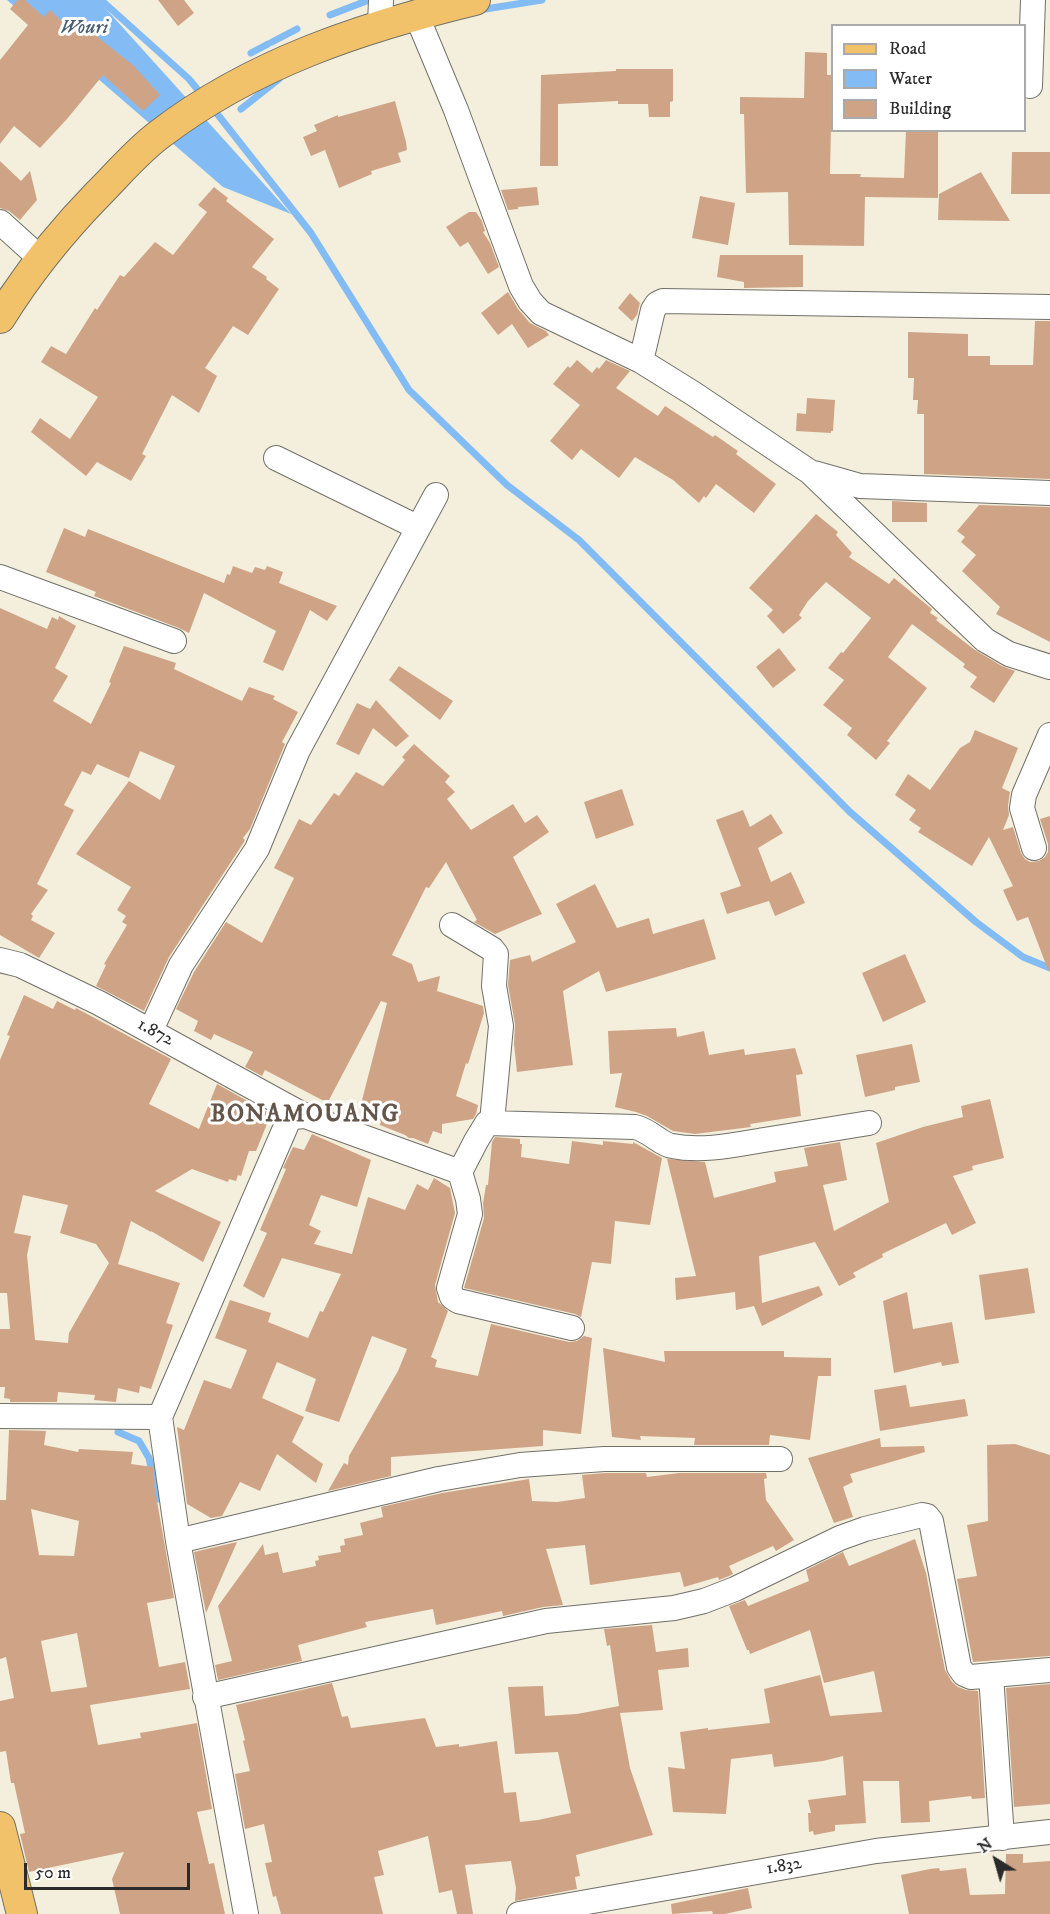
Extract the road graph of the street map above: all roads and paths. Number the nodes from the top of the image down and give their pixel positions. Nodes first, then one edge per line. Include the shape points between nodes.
1 (475, 0) edge
2 (1033, 0) edge
3 (381, 13) edge
4 (416, 15) junction
5 (1030, 86) dead end
6 (0, 222) edge
7 (41, 259) junction
8 (1050, 307) edge
9 (0, 318) edge
10 (641, 361) junction
11 (276, 458) dead end
12 (810, 472) junction
13 (1050, 493) edge
14 (436, 495) dead end
15 (417, 527) junction
16 (0, 577) edge
17 (174, 641) dead end
18 (1050, 667) edge
19 (1050, 735) edge
20 (1034, 848) dead end
21 (452, 925) dead end
22 (0, 960) edge
23 (151, 1030) junction
24 (305, 1116) junction
25 (492, 1122) junction
26 (869, 1123) dead end
27 (460, 1172) junction
28 (572, 1328) dead end
29 (0, 1416) edge
30 (160, 1417) junction
31 (780, 1459) dead end
32 (178, 1541) junction
33 (1050, 1670) edge
34 (991, 1675) junction
35 (205, 1697) junction
36 (0, 1827) edge
37 (1050, 1832) edge
38 (1002, 1838) junction
39 (22, 1914) edge
40 (246, 1914) edge
41 (519, 1914) edge

1 - 4 main road
2 - 5 street
3 - 4 main road
3 - 7 main road via 262,71 160,134 67,226
4 - 10 street via 530,300 541,313
6 - 7 street
7 - 9 main road
8 - 10 street via 663,301 654,310
10 - 12 street
11 - 15 street
12 - 13 street via 860,486
12 - 18 street via 985,640 1009,654
14 - 15 street
15 - 23 street via 298,750 256,849 181,965
16 - 17 street
19 - 20 street via 1022,808
21 - 25 street via 496,954 494,986 501,1026
22 - 23 street, 1.872 via 20,965
23 - 24 street, 1.872
24 - 27 street, 1.872
24 - 30 street via 293,1117 287,1123
25 - 26 street via 635,1127 669,1146 687,1148 719,1147
25 - 27 street via 484,1127
27 - 28 street via 470,1214 449,1288 452,1297
29 - 30 street
30 - 32 street
31 - 32 street via 604,1459 520,1465 428,1481
32 - 35 street
33 - 34 street
34 - 35 street via 972,1677 959,1667 931,1521 922,1515 840,1538 704,1601 674,1608 546,1621
34 - 38 street
35 - 40 street
36 - 39 main road
37 - 38 street, 1.832
38 - 41 street, 1.832 via 876,1851

